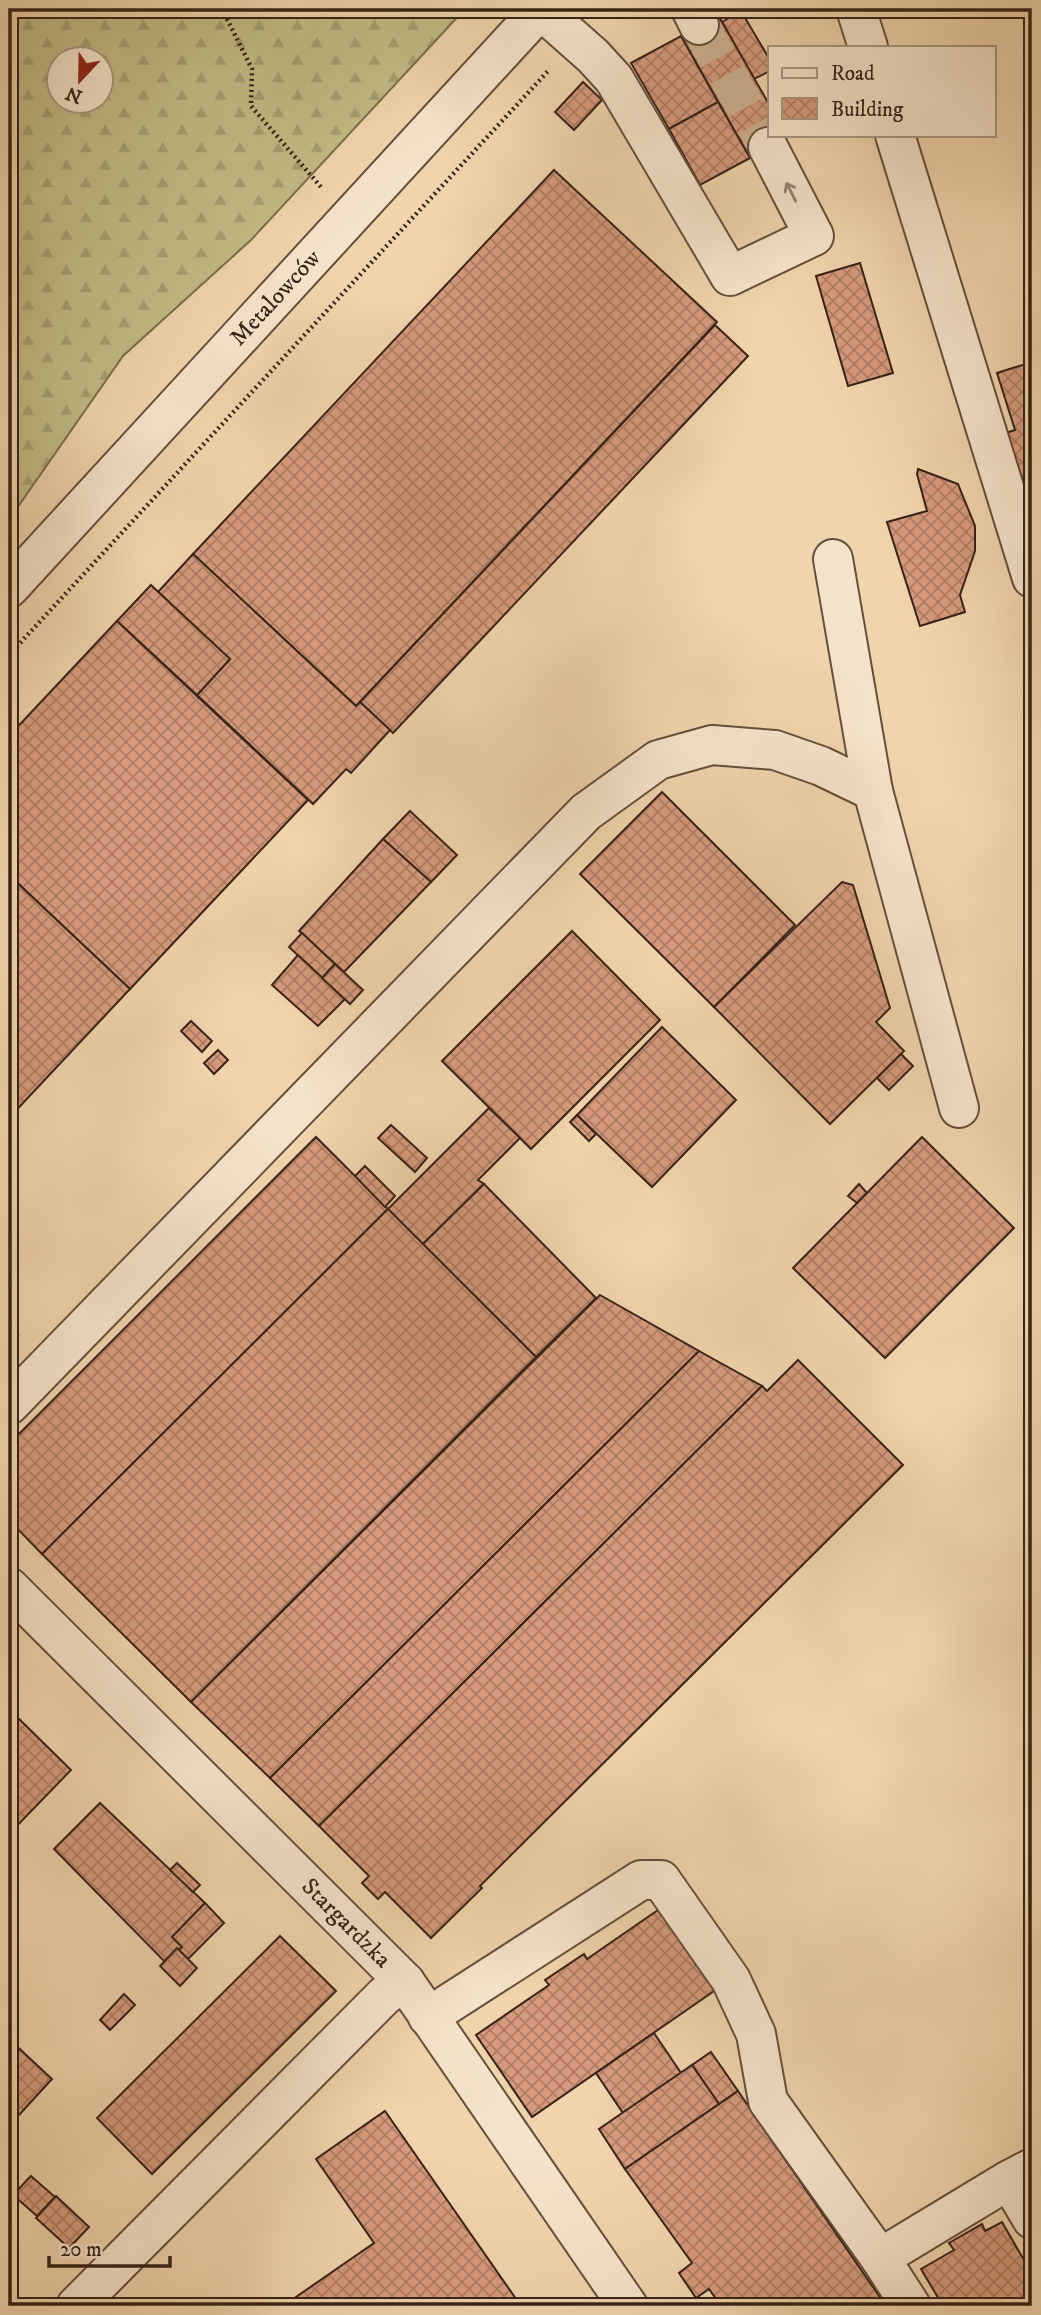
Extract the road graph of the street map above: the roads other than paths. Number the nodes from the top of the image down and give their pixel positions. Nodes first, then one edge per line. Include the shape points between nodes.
1 (541, 9) edge
2 (856, 9) edge
3 (868, 46) edge
4 (895, 136) edge
5 (768, 147) tunnel mouth
6 (832, 559) dead end
7 (1032, 578) edge
8 (9, 589) edge
9 (873, 791) junction
10 (959, 1108) dead end
11 (9, 1405) edge
12 (9, 1587) edge
13 (405, 1982) junction
14 (428, 2017) junction
15 (1020, 2174) edge
16 (1032, 2219) edge
17 (880, 2258) junction
18 (76, 2306) edge
19 (628, 2306) edge
20 (911, 2306) edge

1 -> 5 street via 614,79 730,276 814,236
1 - 8 street, Metalowców
2 - 3 street
4 - 7 street
6 - 9 street
9 - 10 street
9 - 11 street via 775,750 712,745 657,760 586,812
12 - 13 street, Stargardzka
13 - 14 street, Stargardzka
13 - 18 street via 385,1995
14 - 17 street via 641,1880 661,1880 731,1980 756,2034 768,2101
14 - 19 street, Stargardzka
15 - 16 street
15 - 17 street
17 - 20 street

